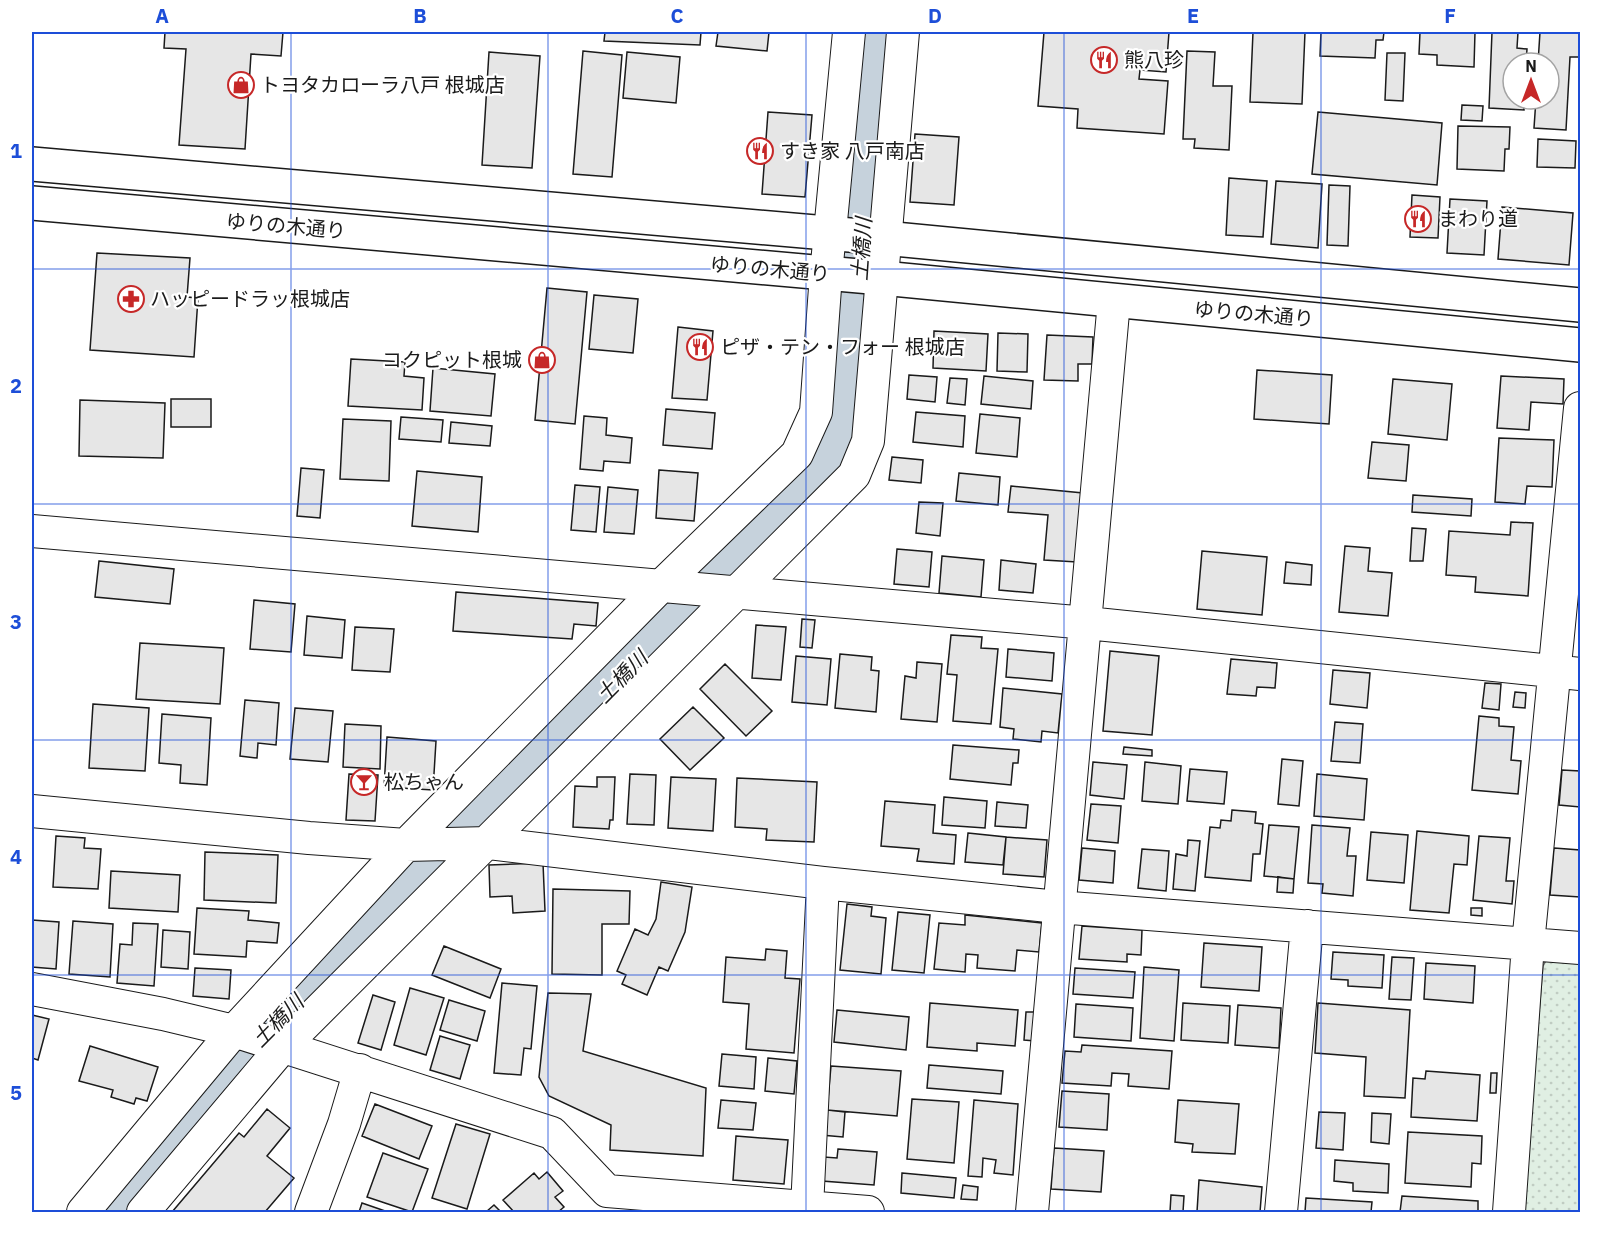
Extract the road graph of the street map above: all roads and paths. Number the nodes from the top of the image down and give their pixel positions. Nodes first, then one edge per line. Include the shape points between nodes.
1 (849, 32) edge
2 (903, 32) edge
3 (32, 164) edge
4 (32, 203) edge
5 (830, 234) junction
6 (884, 238) junction
7 (827, 274) junction
8 (881, 278) junction
9 (1114, 301) junction
10 (1581, 305) edge
11 (1581, 345) edge
12 (1581, 408) edge
13 (32, 531) edge
14 (660, 587) junction
15 (738, 594) junction
16 (1087, 623) junction
17 (1567, 673) edge
18 (32, 811) edge
19 (489, 843) junction
20 (405, 845) junction
21 (823, 883) junction
22 (1059, 907) junction
23 (1307, 926) junction
24 (1528, 944) junction
25 (1581, 948) edge
26 (32, 988) edge
27 (234, 1031) junction
28 (284, 1045) junction
29 (360, 1070) junction
30 (643, 1204) edge
31 (807, 1208) junction
32 (83, 1212) edge
33 (143, 1212) edge
34 (311, 1212) edge
35 (868, 1212) edge
36 (1032, 1212) edge
37 (1281, 1212) edge
38 (1509, 1212) edge

1 - 5 street
2 - 6 street
3 - 5 street, ゆりの木通り
4 - 7 street, ゆりの木通り
5 - 6 street, ゆりの木通り
5 - 7 street
6 - 8 street
6 - 10 street, ゆりの木通り
7 - 8 street, ゆりの木通り
7 - 14 street via 816,412 797,454
8 - 9 street, ゆりの木通り
8 - 15 street via 868,441 854,476
9 - 11 street, ゆりの木通り
9 - 16 street
12 - 17 street
13 - 14 street
14 - 15 street
14 - 20 street
15 - 16 street
15 - 19 street
16 - 17 street
16 - 22 street
17 - 24 street
18 - 20 street
19 - 20 street
19 - 21 street
19 - 28 street
20 - 27 street
21 - 22 street
21 - 31 street
22 - 23 street
22 - 36 street
23 - 24 street
23 - 37 street
24 - 25 street
24 - 38 street
26 - 27 street
27 - 28 street
27 - 32 street
28 - 29 street
28 - 33 street
29 - 30 street via 552,1133 607,1191
29 - 34 street
30 - 31 street
31 - 35 street

